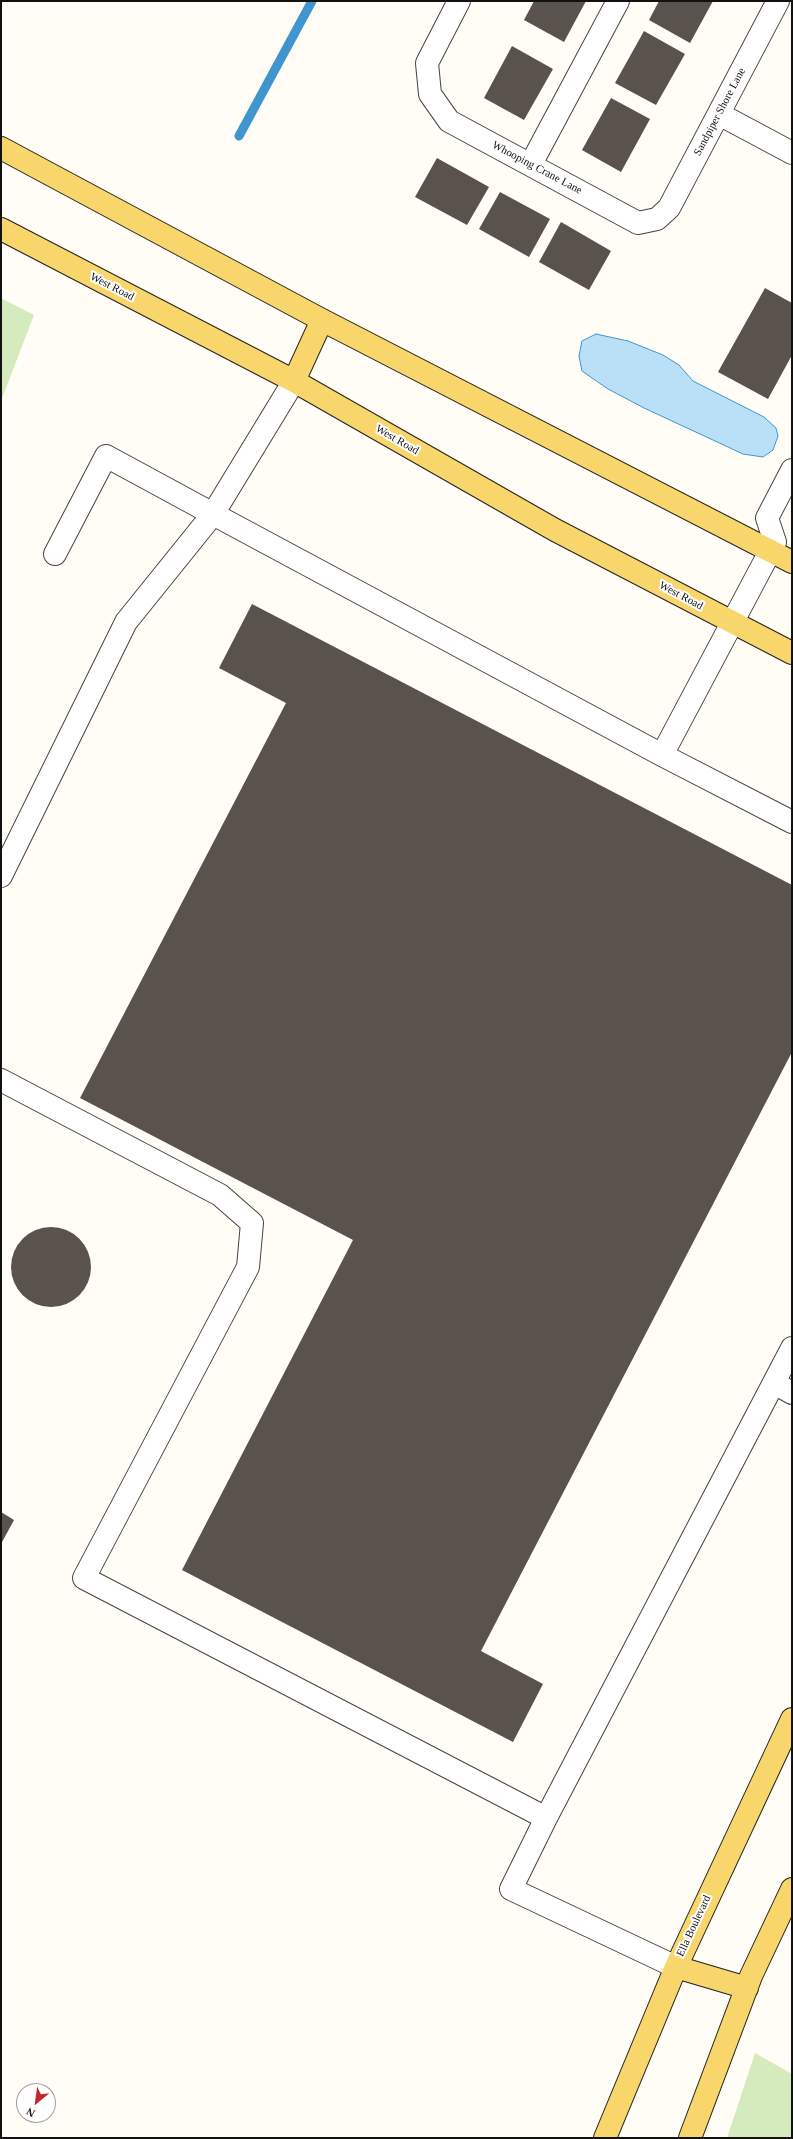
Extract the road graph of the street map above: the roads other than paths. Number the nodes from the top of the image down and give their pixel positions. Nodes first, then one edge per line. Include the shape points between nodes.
1 (459, 1) edge
2 (618, 1) edge
3 (778, 1) edge
4 (719, 114) junction
5 (1, 148) edge
6 (792, 153) edge
7 (531, 164) junction
8 (657, 219) joint
9 (1, 229) edge
10 (322, 320) junction
11 (294, 381) junction
12 (792, 470) edge
13 (213, 514) junction
14 (779, 544) edge
15 (55, 554) dead end
16 (792, 562) edge
17 (733, 623) junction
18 (792, 653) edge
19 (662, 755) junction
20 (792, 822) edge
21 (1, 876) edge
22 (1, 1080) edge
23 (792, 1348) edge
24 (783, 1388) edge
25 (792, 1719) edge
26 (546, 1818) junction
27 (792, 1889) edge
28 (676, 1966) junction
29 (747, 1988) junction
30 (606, 2138) edge
31 (690, 2138) edge

1 - 7 street, Whooping Crane Lane via 427,63 430,94 449,121
2 - 7 street
3 - 4 street, Sandpiper Shore Lane
4 - 6 street
4 - 8 street, Sandpiper Shore Lane via 669,208
5 - 10 main road
7 - 8 street, Whooping Crane Lane via 638,223
9 - 11 main road, West Road
10 - 11 main road
10 - 14 main road
11 - 13 street
11 - 17 main road, West Road via 555,530
12 - 14 street via 767,518
13 - 15 street via 106,456
13 - 19 street
13 - 21 street via 126,622
14 - 16 main road
14 - 17 street
17 - 18 main road, West Road
17 - 19 street
19 - 20 street
22 - 26 street via 220,1195 252,1223 248,1267 84,1578
23 - 24 street
24 - 26 street
25 - 28 main road, Ella Boulevard
26 - 28 street via 511,1889
27 - 29 main road
28 - 29 main road
28 - 30 main road, Ella Boulevard
29 - 31 main road

